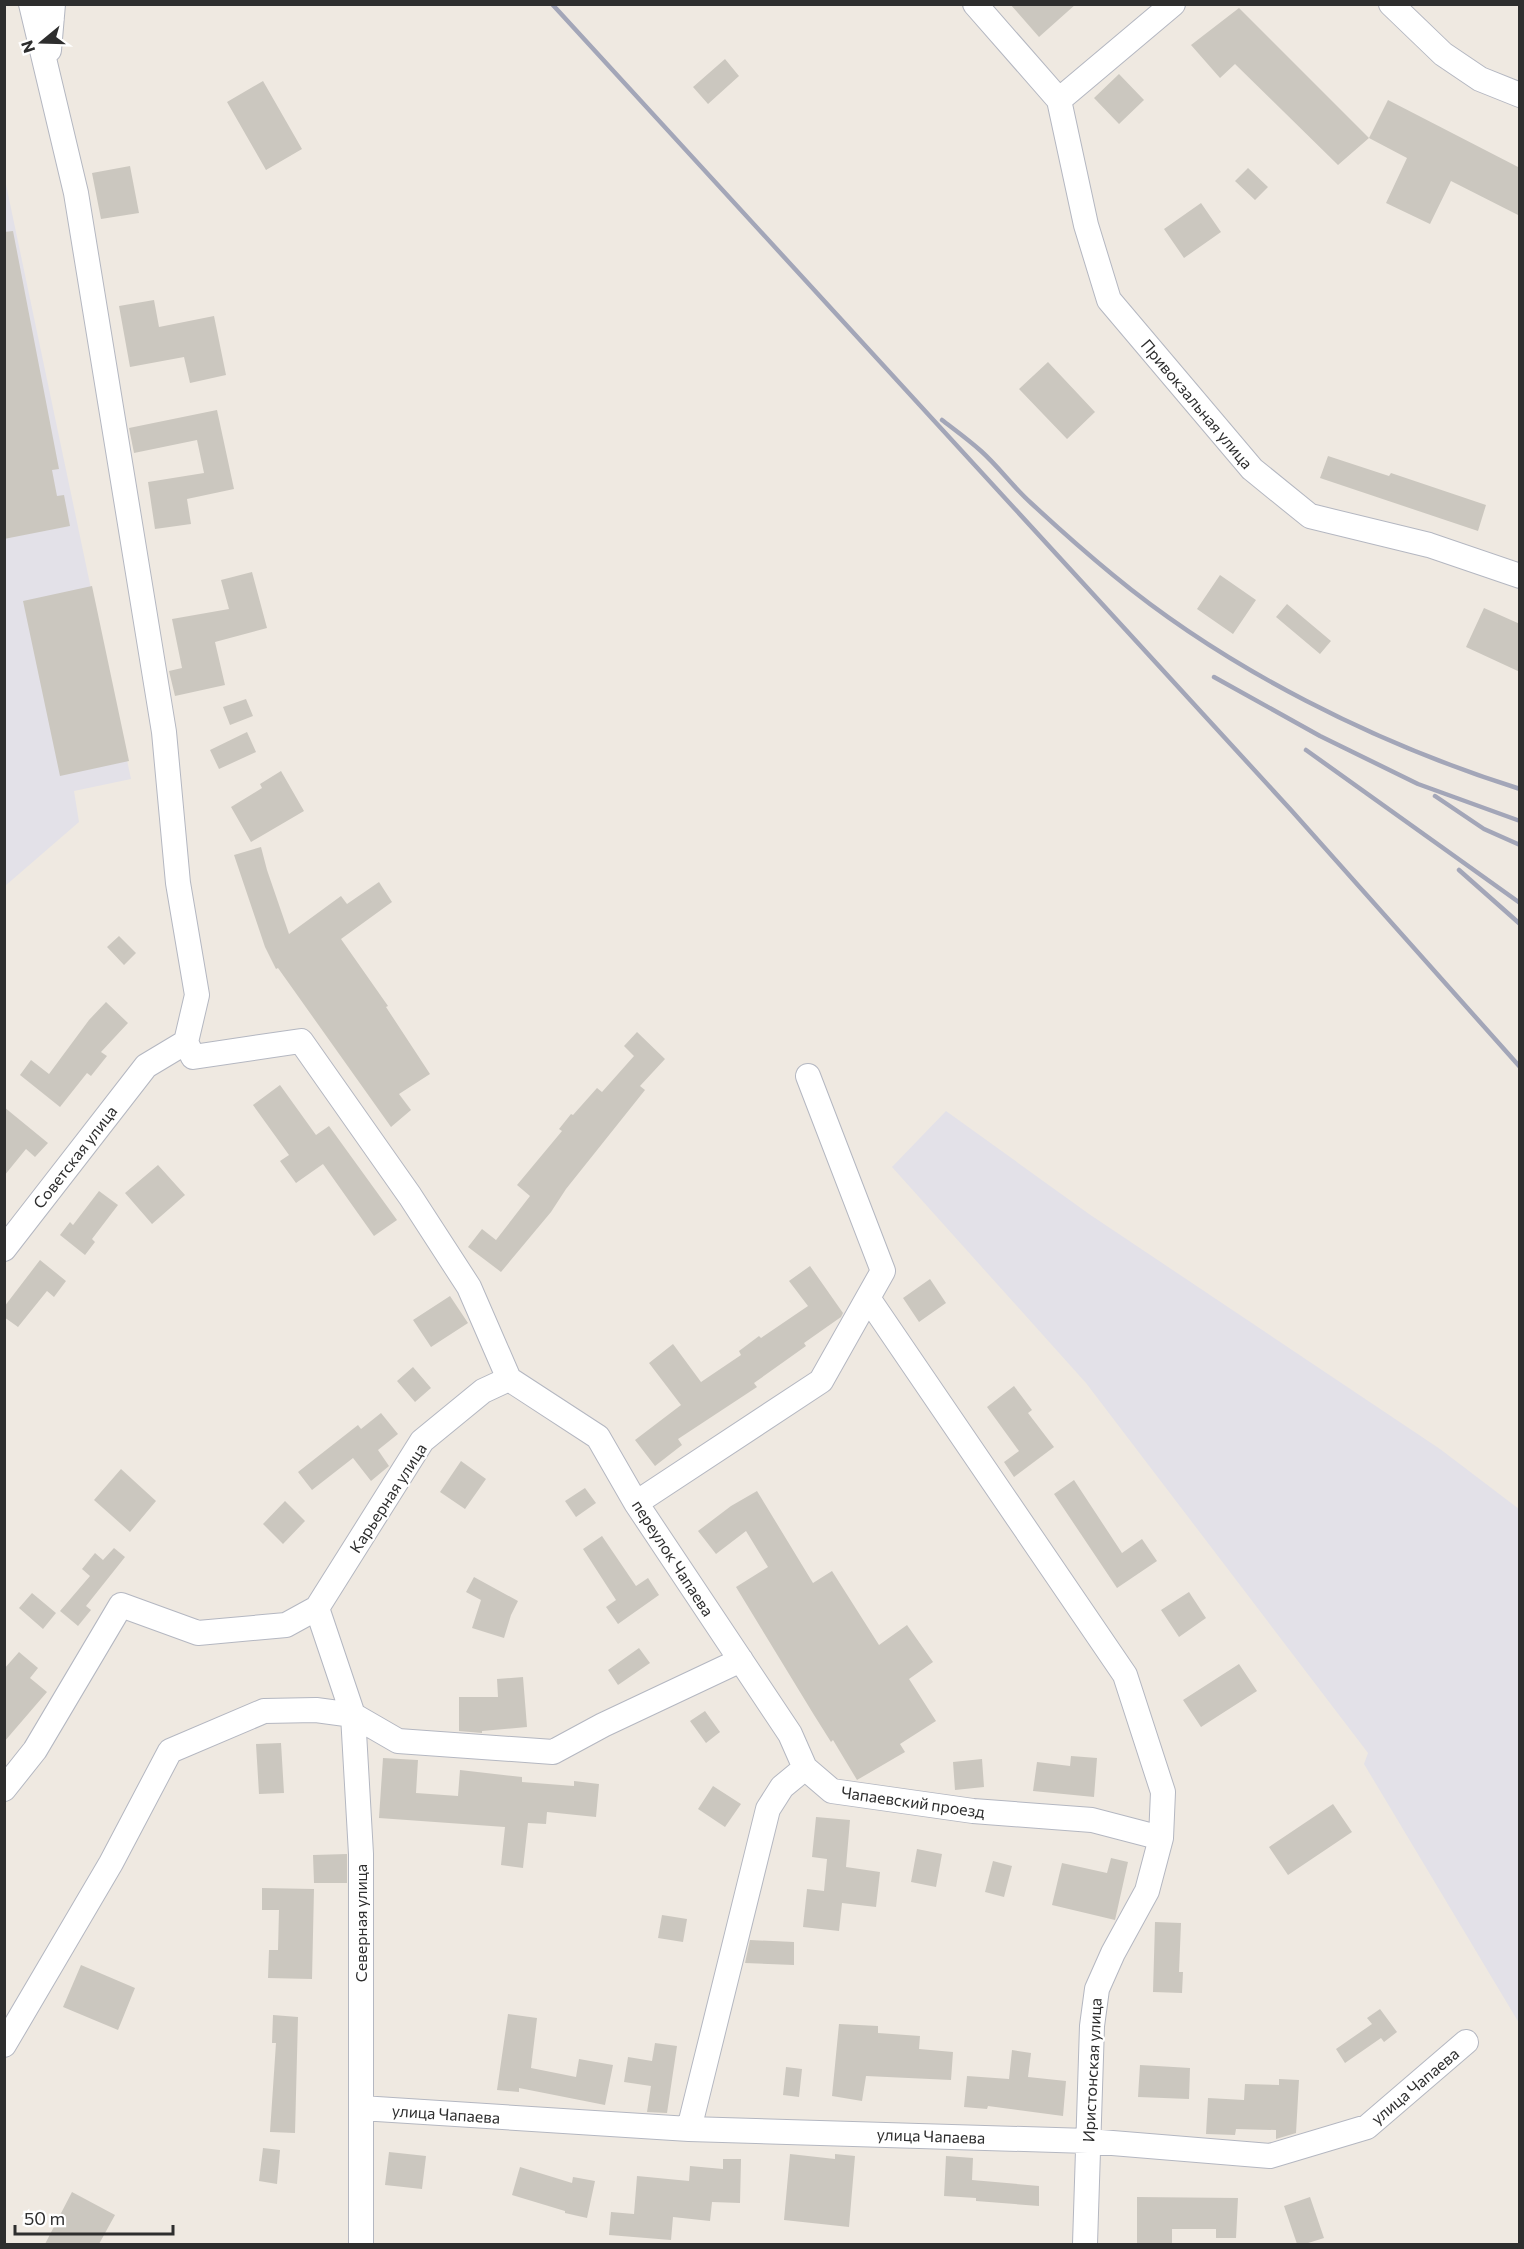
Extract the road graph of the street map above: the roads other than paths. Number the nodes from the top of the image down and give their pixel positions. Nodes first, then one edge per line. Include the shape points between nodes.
1 (31, 4) edge
2 (53, 4) edge
3 (975, 4) edge
4 (1173, 4) edge
5 (1397, 7) edge
6 (47, 71) junction
7 (1520, 95) edge
8 (1059, 100) junction
9 (1520, 576) edge
10 (186, 1042) junction
11 (808, 1076) dead end
12 (4, 1249) edge
13 (868, 1298) junction
14 (509, 1379) junction
15 (636, 1503) junction
16 (317, 1608) junction
17 (741, 1660) junction
18 (353, 1715) junction
19 (805, 1768) junction
20 (4, 1789) edge
21 (1161, 1838) junction
22 (1466, 2042) dead end
23 (4, 2045) edge
24 (361, 2108) junction
25 (689, 2129) junction
26 (1088, 2140) junction
27 (361, 2244) edge
28 (1085, 2244) edge

1 - 6 street
2 - 6 street
3 - 8 street, Привокзальная улица
4 - 8 street
5 - 7 street via 1452,60 1480,79
6 - 10 street via 76,193 164,732 178,883 197,995
8 - 9 street, Привокзальная улица via 1086,225 1109,300 1252,470 1310,516 1429,545
10 - 12 street, Советская улица via 146,1066
10 - 14 street via 193,1057 301,1041 469,1287
11 - 13 street via 883,1271
13 - 15 street via 821,1381
13 - 21 street, Иристонская улица via 1125,1675 1163,1792
14 - 15 street, переулок Чапаева via 598,1437
14 - 16 street, Карьерная улица via 483,1391 422,1441
15 - 17 street, переулок Чапаева
16 - 18 street, Северная улица
16 - 20 street, Карьерная улица via 286,1625 198,1633 121,1605 35,1750
17 - 18 street via 553,1752 398,1740
17 - 19 street, переулок Чапаева via 790,1734
18 - 23 street via 316,1710 264,1711 170,1752 111,1863
18 - 24 street, Северная улица via 361,1854
19 - 21 street, Чапаевский проезд via 832,1791 973,1811 1092,1820
19 - 25 street via 782,1787 768,1809
21 - 26 street, Иристонская улица via 1147,1891 1096,1989
22 - 26 street, улица Чапаева via 1367,2127 1269,2156
24 - 25 street, улица Чапаева
24 - 27 street, Северная улица
25 - 26 street, улица Чапаева
26 - 28 street, Иристонская улица

